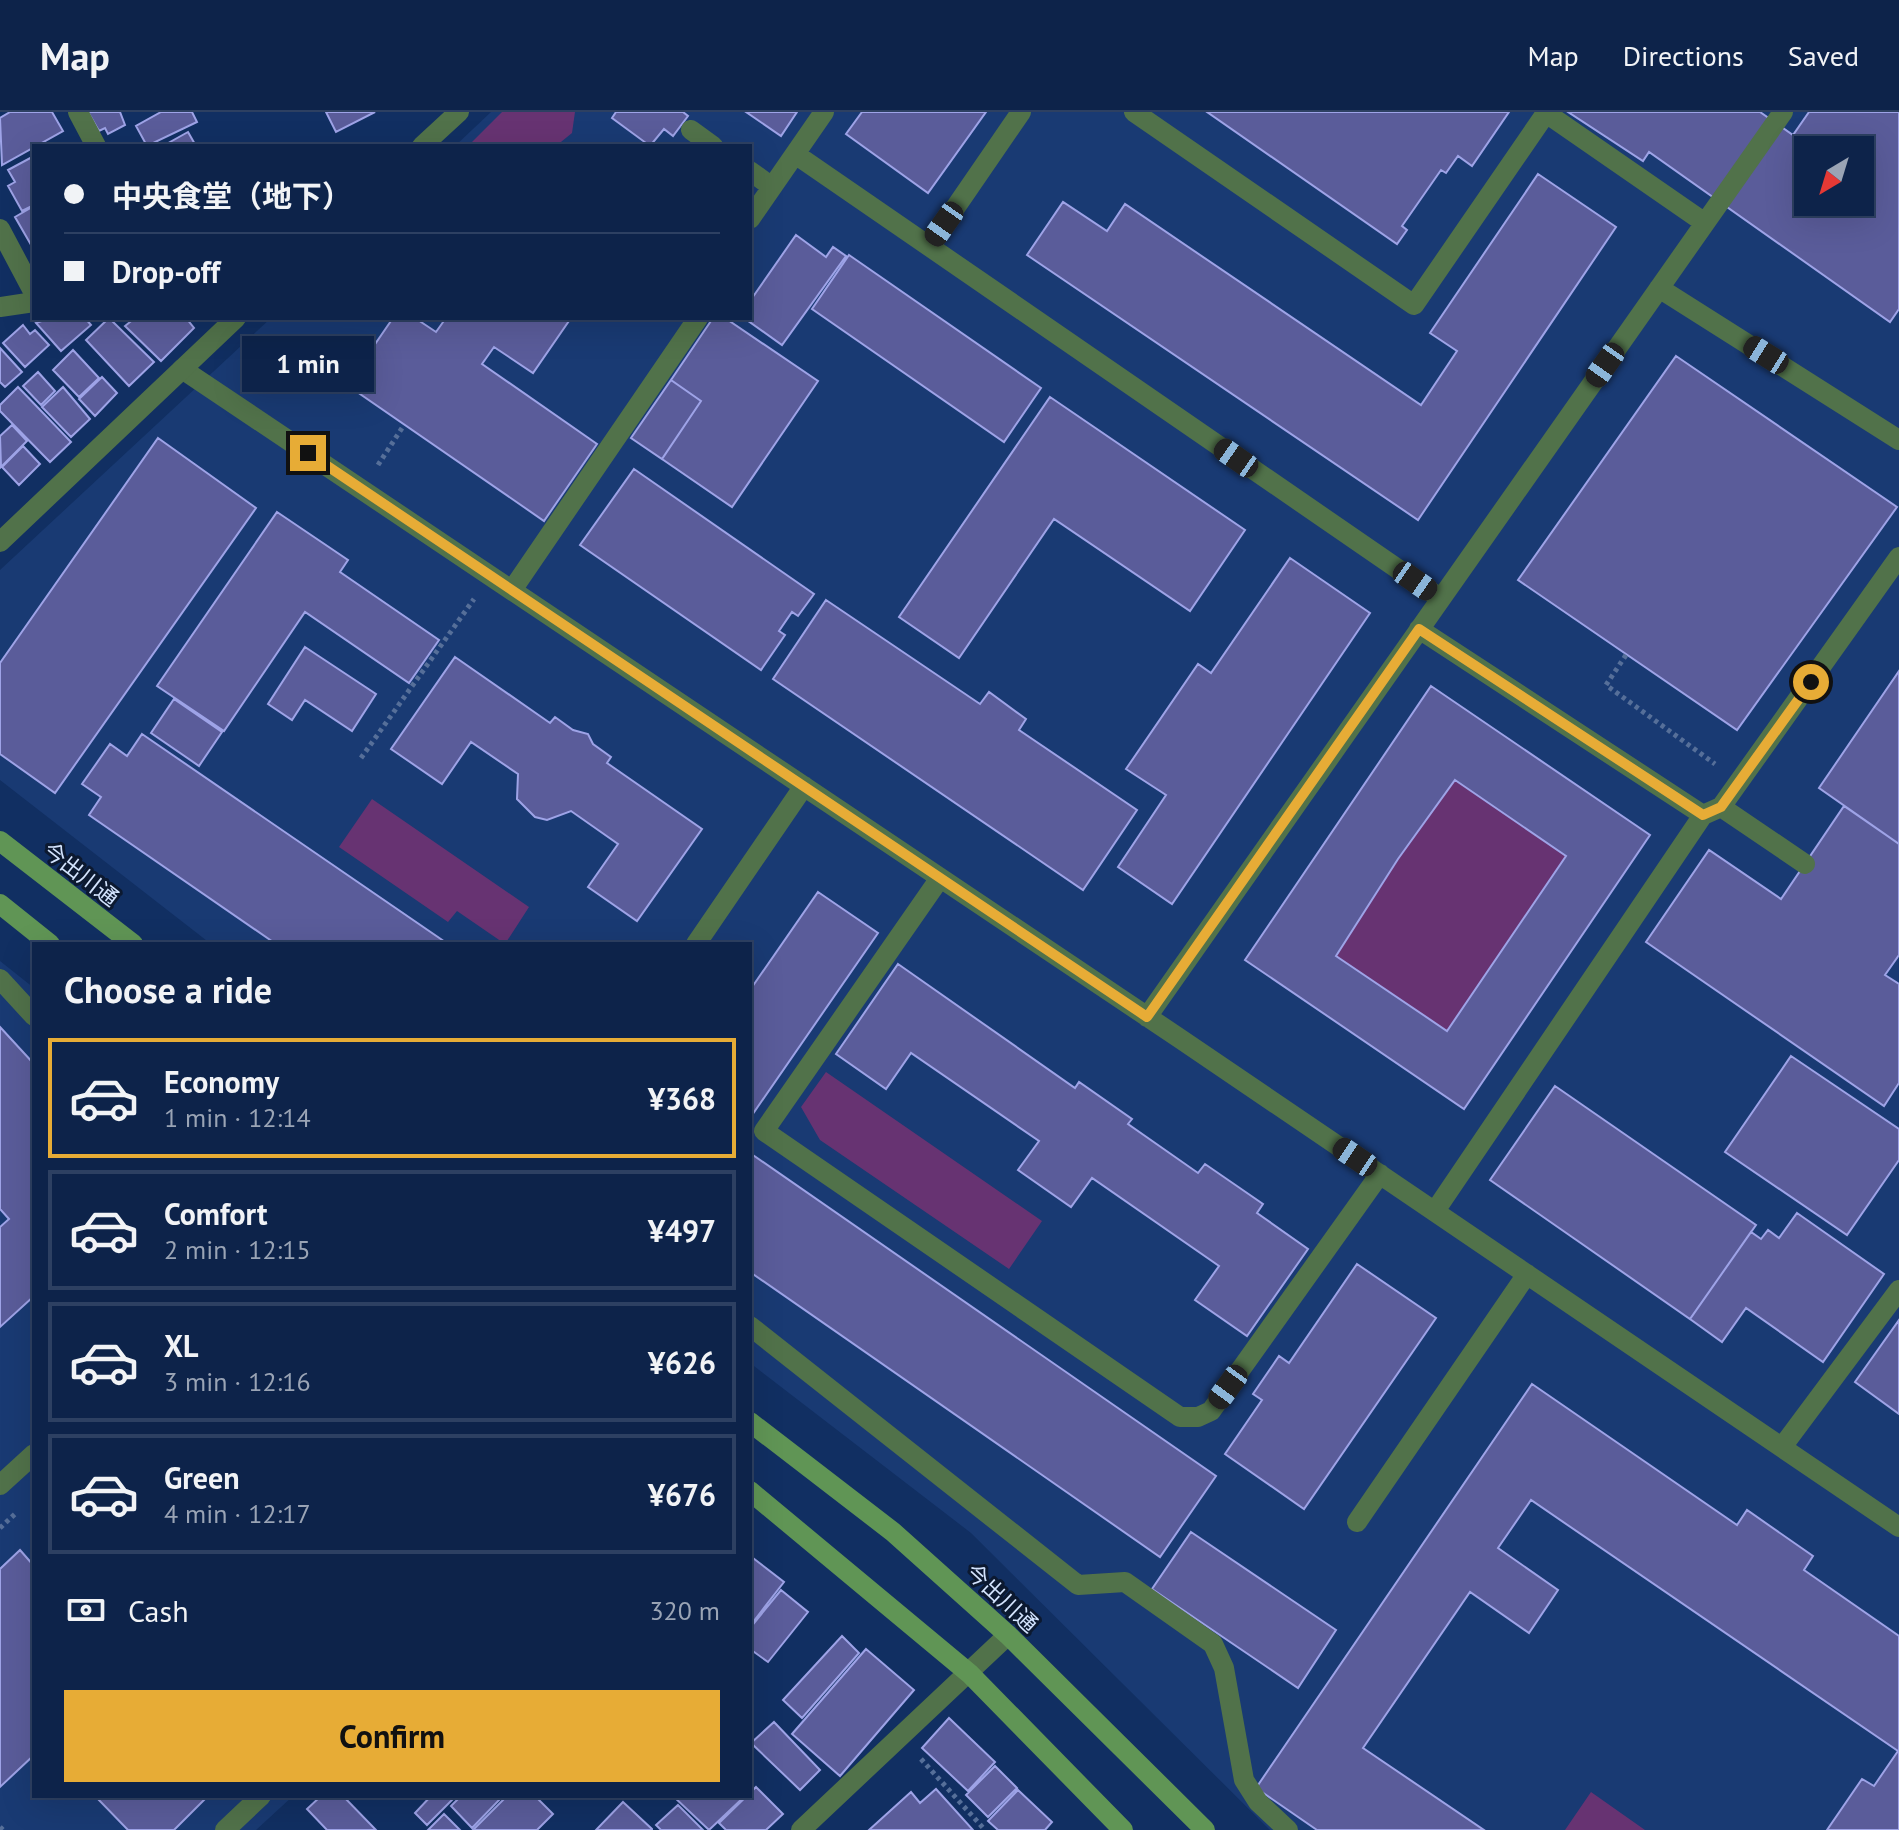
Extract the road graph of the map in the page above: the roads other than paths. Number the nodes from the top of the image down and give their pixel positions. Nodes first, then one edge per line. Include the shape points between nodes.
1 (78, 112) edge
2 (459, 112) edge
3 (824, 112) edge
4 (1021, 112) edge
5 (1134, 112) edge
6 (1546, 112) edge
7 (1783, 112) edge
8 (691, 130) dead end
9 (95, 144) edge
10 (424, 144) edge
11 (710, 144) edge
12 (795, 154) junction
13 (752, 172) edge
14 (772, 187) junction
15 (752, 216) edge
16 (1705, 223) junction
17 (0, 229) edge
18 (929, 246) junction
19 (1659, 288) junction
20 (32, 289) edge
21 (32, 302) edge
22 (0, 307) edge
23 (234, 320) edge
24 (697, 320) edge
25 (182, 369) junction
26 (1899, 440) edge
27 (0, 542) edge
28 (1899, 557) edge
29 (512, 590) junction
30 (1440, 598) junction
31 (1419, 629) junction
32 (804, 786) junction
33 (1712, 811) junction
34 (0, 841) edge
35 (1805, 864) dead end
36 (940, 878) junction
37 (0, 904) edge
38 (48, 942) edge
39 (130, 942) edge
40 (697, 942) edge
41 (0, 979) edge
42 (32, 1014) edge
43 (1147, 1017) junction
44 (757, 1126) edge
45 (1380, 1174) junction
46 (1435, 1211) junction
47 (1527, 1274) junction
48 (1899, 1290) edge
49 (752, 1328) edge
50 (752, 1424) edge
51 (1782, 1447) junction
52 (32, 1457) edge
53 (0, 1485) edge
54 (752, 1493) edge
55 (1357, 1522) dead end
56 (1899, 1527) edge
57 (1008, 1635) junction
58 (970, 1674) junction
59 (259, 1798) edge
60 (225, 1830) edge
61 (801, 1830) edge
62 (1123, 1830) edge
63 (1205, 1830) edge
64 (1288, 1830) edge

1 - 9 street
2 - 10 street
3 - 12 street
4 - 18 street
5 - 6 street via 1414,305
6 - 16 street
7 - 16 street
8 - 11 street
12 - 14 street
12 - 18 street
13 - 14 street
14 - 15 street
16 - 19 street
17 - 20 street
18 - 30 street
19 - 26 street
19 - 30 street
21 - 22 street
23 - 25 street
24 - 29 street
25 - 27 street
25 - 29 street
28 - 33 street via 1740,782
29 - 32 street
30 - 31 street
31 - 33 street
31 - 43 street
32 - 36 street
32 - 40 street
33 - 35 street
33 - 46 street
34 - 39 main road, 今出川通
36 - 43 street
36 - 44 street
37 - 38 main road
41 - 42 street
43 - 45 street
44 - 45 street via 1180,1417 1211,1411
45 - 46 street
46 - 47 street
47 - 51 street
47 - 55 street
48 - 51 street
49 - 64 street via 1078,1585 1125,1582 1213,1644 1224,1668 1244,1780 1258,1802
50 - 57 main road, 今出川通 via 893,1532
51 - 56 street
52 - 53 street
54 - 58 main road
57 - 58 street
57 - 63 main road, 今出川通
58 - 61 street
58 - 62 main road
59 - 60 street

